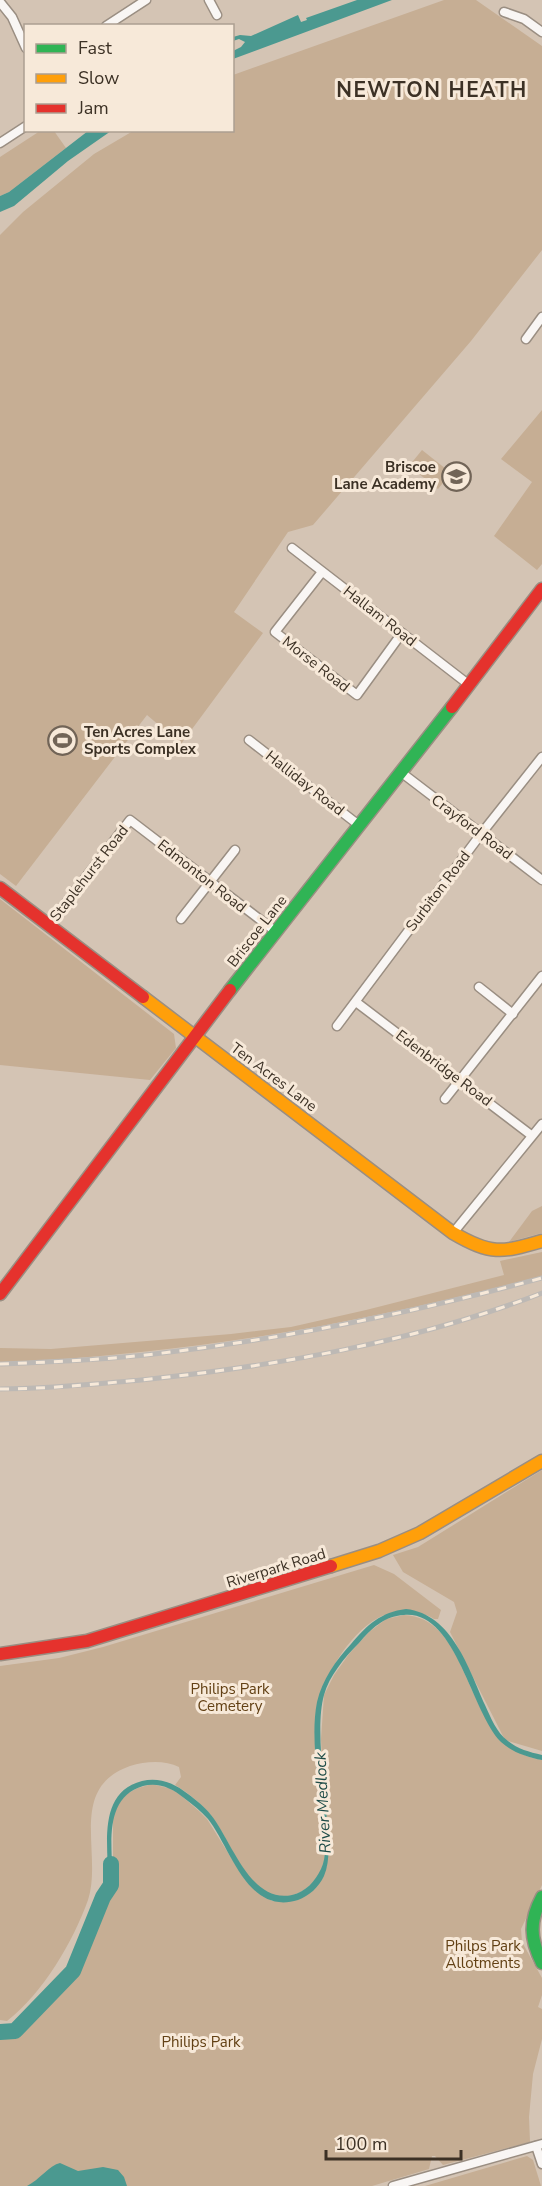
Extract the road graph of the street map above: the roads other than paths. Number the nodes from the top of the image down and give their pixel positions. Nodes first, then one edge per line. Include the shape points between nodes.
1 (146, 0) edge
2 (209, 0) edge
3 (0, 2) edge
4 (504, 12) dead end
5 (217, 15) dead end
6 (109, 24) edge
7 (542, 32) edge
8 (24, 44) edge
9 (24, 127) edge
10 (0, 143) edge
11 (542, 317) edge
12 (526, 339) dead end
13 (292, 548) dead end
14 (322, 572) junction
15 (542, 589) edge
16 (402, 633) junction
17 (468, 684) junction
18 (249, 740) dead end
19 (542, 757) edge
20 (402, 773) junction
21 (130, 820) joint
22 (360, 826) junction
23 (481, 834) junction
24 (235, 850) dead end
25 (542, 880) edge
26 (210, 882) junction
27 (0, 888) edge
28 (181, 919) dead end
29 (48, 926) junction
30 (275, 931) junction
31 (542, 976) edge
32 (479, 987) dead end
33 (356, 1002) junction
34 (513, 1014) junction
35 (337, 1026) dead end
36 (195, 1035) junction
37 (460, 1081) junction
38 (445, 1099) dead end
39 (542, 1124) edge
40 (531, 1135) junction
41 (453, 1233) junction
42 (542, 1241) edge
43 (0, 1294) edge
44 (542, 1461) edge
45 (0, 1654) edge
46 (542, 1897) edge
47 (542, 1963) edge
48 (539, 2145) edge
49 (542, 2164) edge
50 (393, 2186) edge

1 - 6 street
2 - 5 street
3 - 8 street
4 - 7 street via 524,19
9 - 10 street
11 - 12 street
13 - 14 street, Hallam Road
14 - 16 street, Hallam Road
14 - 16 street, Morse Road via 275,632 357,696
15 - 17 street, Briscoe Lane
16 - 17 street, Hallam Road
17 - 20 street, Briscoe Lane
18 - 22 street, Halliday Road
19 - 23 street, Surbiton Road
20 - 22 street, Briscoe Lane
20 - 23 street, Crayford Road
21 - 26 street, Edmonton Road
21 - 29 street, Staplehurst Road
22 - 30 street, Briscoe Lane
23 - 25 street, Crayford Road
23 - 33 street, Surbiton Road
24 - 26 street
26 - 28 street
26 - 30 street, Edmonton Road
27 - 29 street, Ten Acres Lane
29 - 36 street, Ten Acres Lane
30 - 36 street, Briscoe Lane
31 - 34 street
32 - 34 street
33 - 35 street, Surbiton Road
33 - 37 street, Edenbridge Road
34 - 37 street
36 - 41 street, Ten Acres Lane
36 - 43 street, Briscoe Lane
37 - 38 street
37 - 40 street, Edenbridge Road
39 - 40 street
40 - 41 street
41 - 42 street, Ten Acres Lane via 493,1252
44 - 45 street, Riverpark Road via 420,1533 379,1551 87,1641
46 - 47 street via 530,1933
48 - 49 street
48 - 50 street

